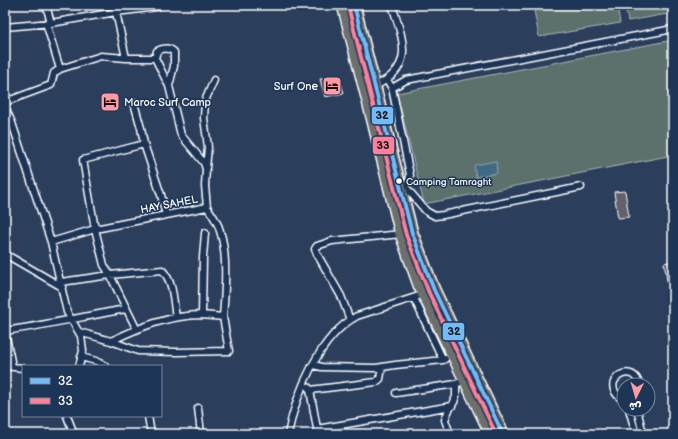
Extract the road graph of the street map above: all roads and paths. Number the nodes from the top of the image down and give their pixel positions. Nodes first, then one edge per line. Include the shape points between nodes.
1 (46, 5) edge
2 (343, 5) edge
3 (354, 5) edge
4 (392, 5) edge
5 (157, 7) dead end
6 (116, 12) junction
7 (48, 23) junction
8 (5, 27) edge
9 (673, 29) edge
10 (126, 58) junction
11 (155, 58) junction
12 (60, 69) junction
13 (214, 80) dead end
14 (387, 80) junction
15 (169, 86) junction
16 (375, 86) junction
17 (392, 88) junction
18 (5, 102) edge
19 (134, 103) dead end
20 (5, 107) edge
21 (144, 144) junction
22 (206, 169) junction
23 (398, 187) junction
24 (581, 187) dead end
25 (207, 207) junction
26 (166, 215) junction
27 (94, 229) junction
28 (205, 233) dead end
29 (401, 234) junction
30 (51, 242) junction
31 (5, 254) edge
32 (110, 275) junction
33 (61, 284) junction
34 (434, 290) junction
35 (419, 297) junction
36 (126, 309) junction
37 (202, 315) junction
38 (176, 317) junction
39 (223, 317) junction
40 (70, 319) junction
41 (350, 320) junction
42 (136, 328) junction
43 (5, 331) edge
44 (80, 332) junction
45 (111, 341) junction
46 (82, 357) junction
47 (448, 358) junction
48 (79, 365) edge
49 (103, 365) edge
50 (313, 365) junction
51 (5, 366) edge
52 (12, 366) junction
53 (382, 367) junction
54 (22, 368) edge
55 (617, 377) edge
56 (636, 377) edge
57 (616, 378) edge
58 (460, 382) junction
59 (304, 383) junction
60 (310, 390) junction
61 (616, 393) edge
62 (396, 394) dead end
63 (452, 406) junction
64 (198, 408) dead end
65 (67, 417) edge
66 (148, 417) edge
67 (631, 417) edge
68 (639, 417) edge
69 (317, 431) edge
70 (74, 434) edge
71 (153, 434) edge
72 (201, 434) edge
73 (288, 434) edge
74 (450, 434) edge
75 (491, 434) edge
76 (503, 434) edge
77 (636, 434) edge
78 (643, 434) edge

1 - 7 street
2 - 23 highway via 371,113
3 - 16 highway
4 - 14 street via 400,29 403,59 400,68
5 - 6 street
6 - 7 street
6 - 10 street
7 - 8 street
7 - 12 street
9 - 17 street via 406,80
10 - 11 street
10 - 12 street via 101,56
11 - 15 street
11 - 15 street via 157,51 161,49 168,48 174,52 174,66
12 - 18 street via 54,73 51,85
13 - 22 street, HAY SAHEL via 205,101 204,118 208,147
14 - 16 street
14 - 17 street
15 - 22 street via 181,135 202,160
16 - 23 highway
17 - 23 street via 410,175 409,182
19 - 21 street
20 - 30 street
21 - 26 street
21 - 27 street via 83,160
22 - 25 street, HAY SAHEL
23 - 24 street via 435,216
23 - 29 highway
23 - 34 highway
25 - 26 street, HAY SAHEL
25 - 39 street via 222,237 225,291
26 - 27 street, HAY SAHEL
27 - 30 street, HAY SAHEL
27 - 32 street via 104,265
28 - 37 street
29 - 35 highway
29 - 41 street via 332,241 315,249 341,296
30 - 33 street
31 - 33 street
32 - 33 street
32 - 36 street
32 - 38 street via 162,270 170,282
33 - 40 street
34 - 35 street
34 - 76 highway
35 - 41 street via 371,310
35 - 47 highway
36 - 40 street
36 - 42 street
37 - 38 street
37 - 39 street
38 - 42 street
39 - 45 street via 229,351 138,351
40 - 43 street
40 - 44 street
41 - 50 street via 332,337
42 - 45 street
43 - 52 street
44 - 45 street
44 - 46 street
46 - 48 street
46 - 49 street
47 - 53 street
47 - 58 highway
50 - 53 street
50 - 59 street
51 - 52 street
52 - 54 street
53 - 60 street via 380,379 376,382
55 - 56 street via 626,373
57 - 61 street
58 - 62 street
58 - 63 street
58 - 75 highway
59 - 60 street
59 - 73 street via 292,412
60 - 69 street
63 - 69 street
63 - 74 street via 445,420
64 - 72 street
65 - 70 street
66 - 71 street
67 - 77 street
68 - 78 street

